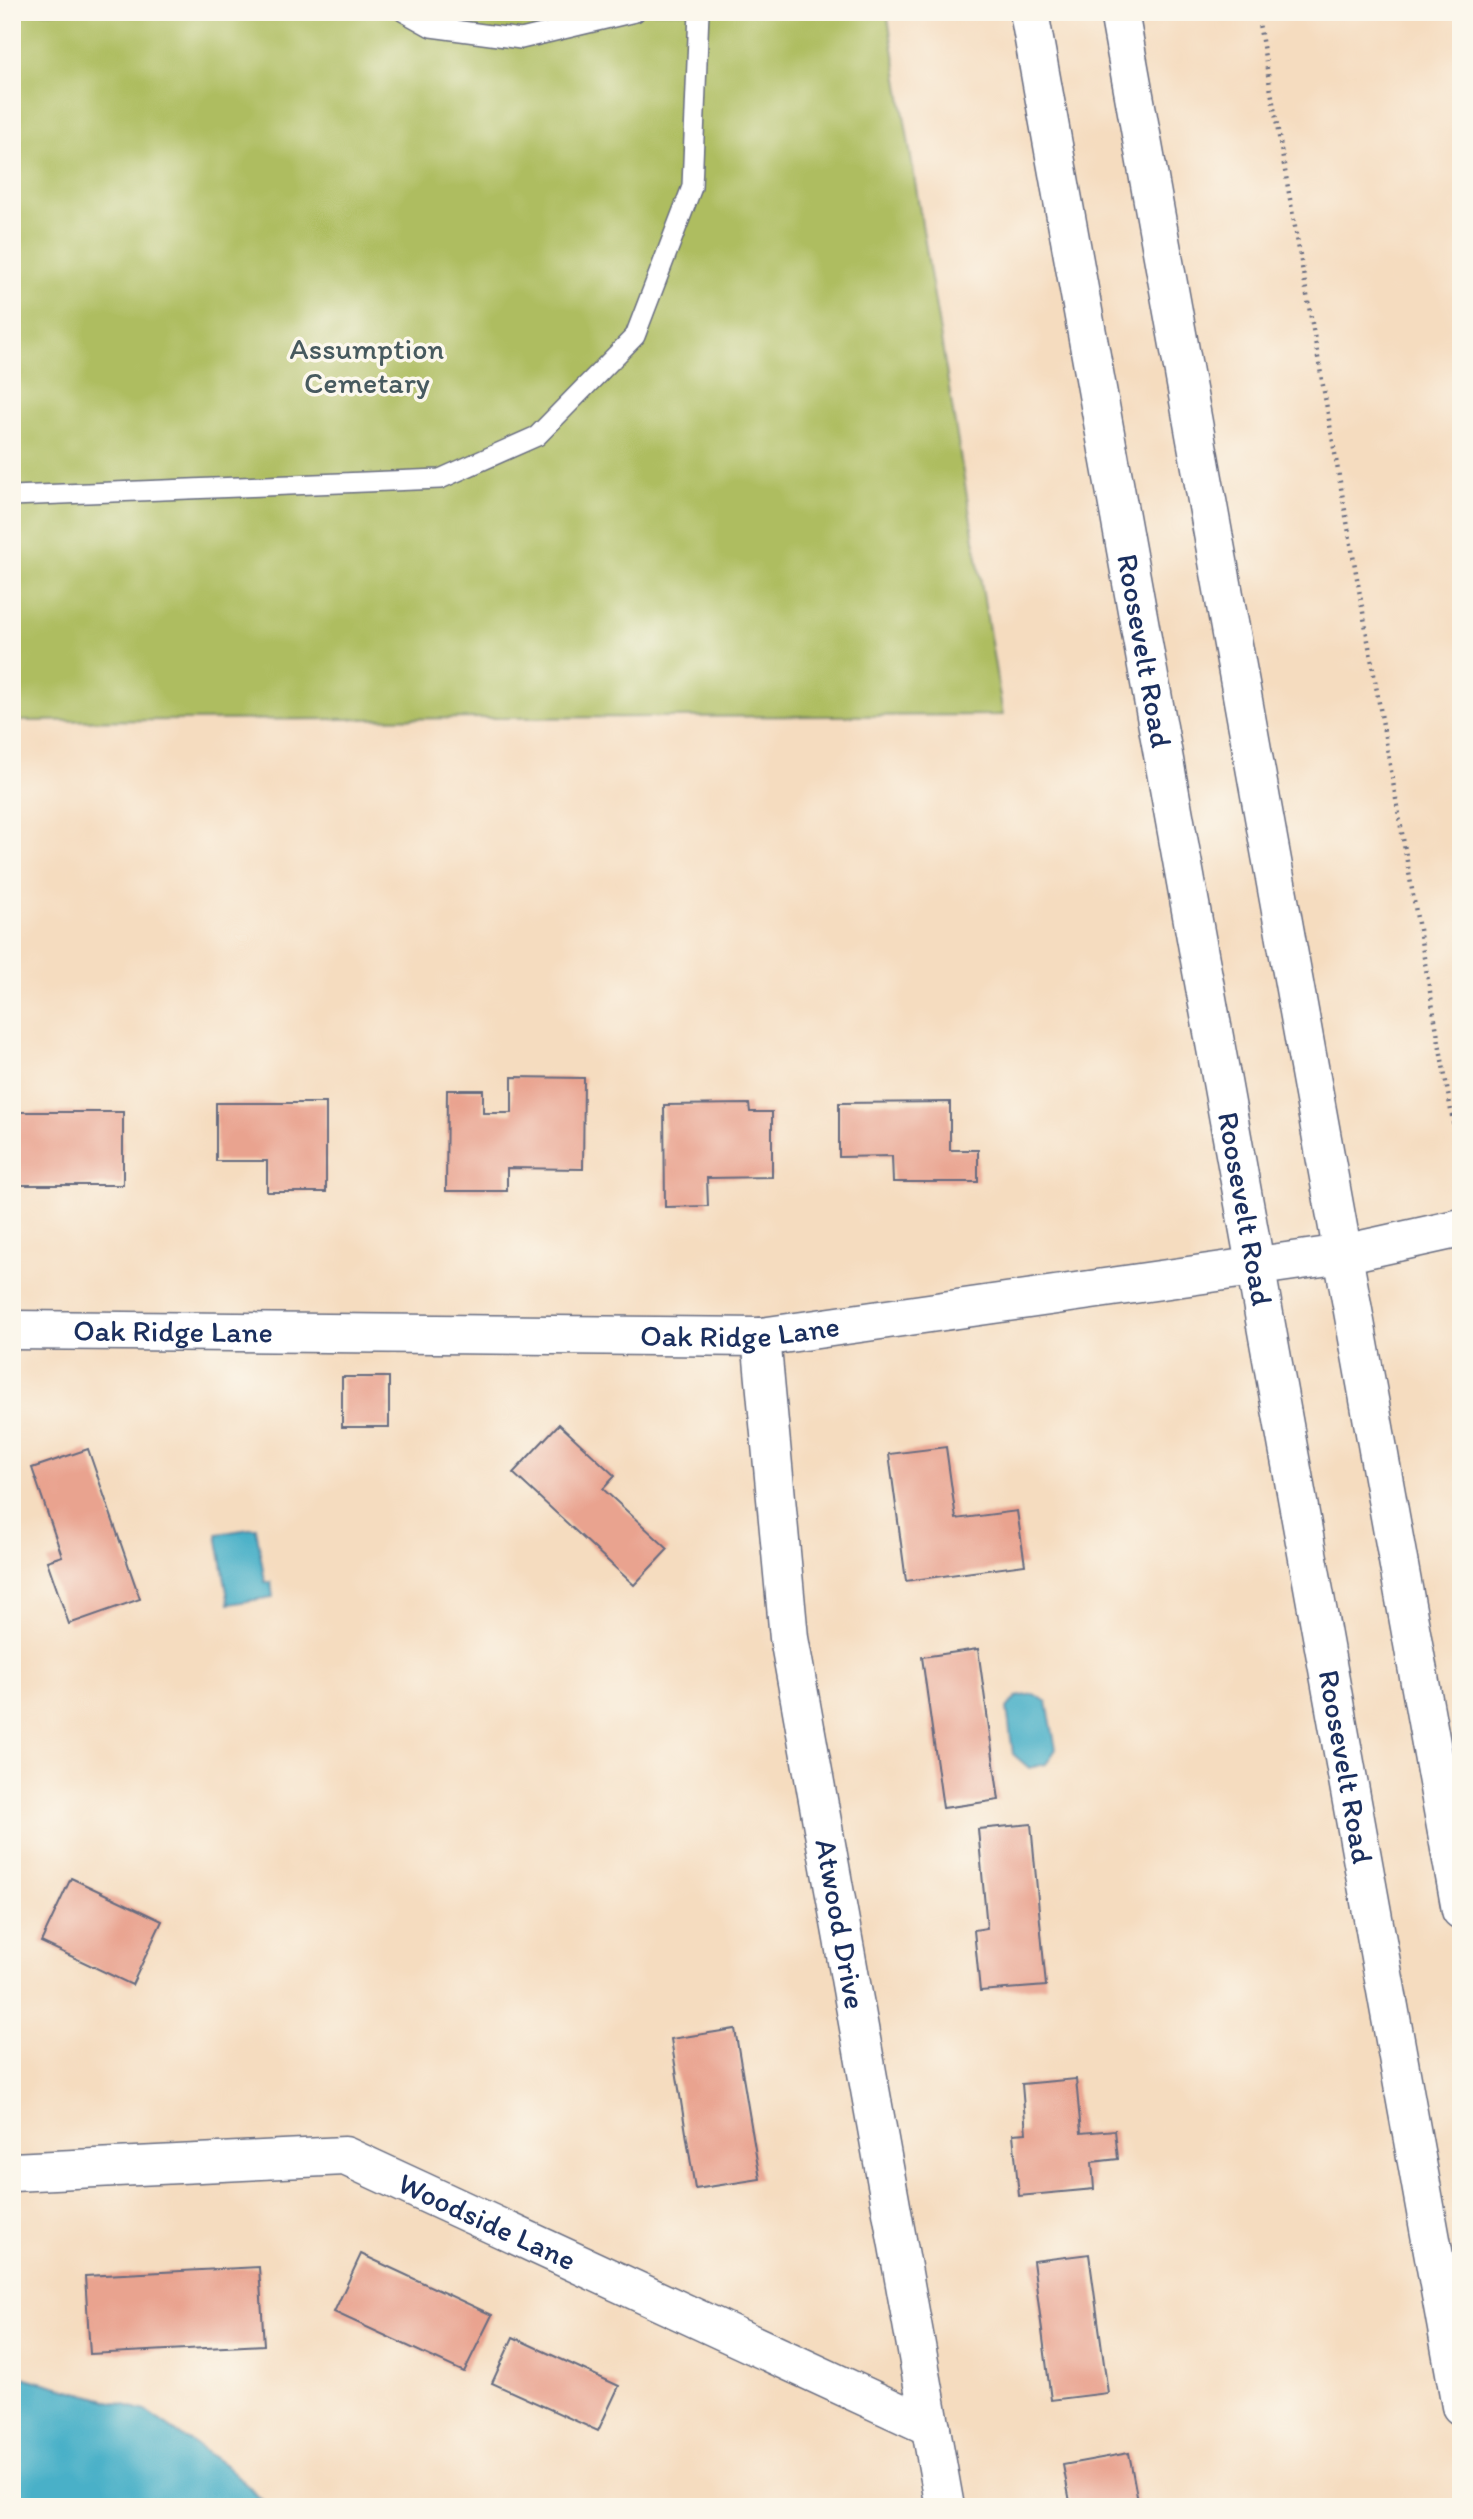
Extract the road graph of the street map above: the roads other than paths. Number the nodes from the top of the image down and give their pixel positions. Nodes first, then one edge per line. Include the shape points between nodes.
1 (404, 12) edge
2 (635, 12) edge
3 (699, 12) edge
4 (1029, 12) edge
5 (1119, 12) edge
6 (12, 496) edge
7 (1461, 1228) edge
8 (1343, 1254) junction
9 (1255, 1266) junction
10 (12, 1330) edge
11 (761, 1337) junction
12 (1461, 1910) edge
13 (12, 2172) edge
14 (1461, 2406) edge
15 (931, 2427) junction
16 (945, 2507) edge

1 - 2 lane via 430,27 521,39
3 - 6 lane via 692,187 678,224 635,336 537,436 440,479
4 - 9 main road, Roosevelt Road
5 - 8 main road
7 - 8 main road, Oak Ridge Lane
8 - 9 main road, Oak Ridge Lane
8 - 12 main road
9 - 11 main road, Oak Ridge Lane
9 - 14 main road, Roosevelt Road
10 - 11 main road, Oak Ridge Lane
11 - 15 main road, Atwood Drive via 789,1638
13 - 15 main road, Woodside Lane via 345,2156
15 - 16 main road, Atwood Drive

